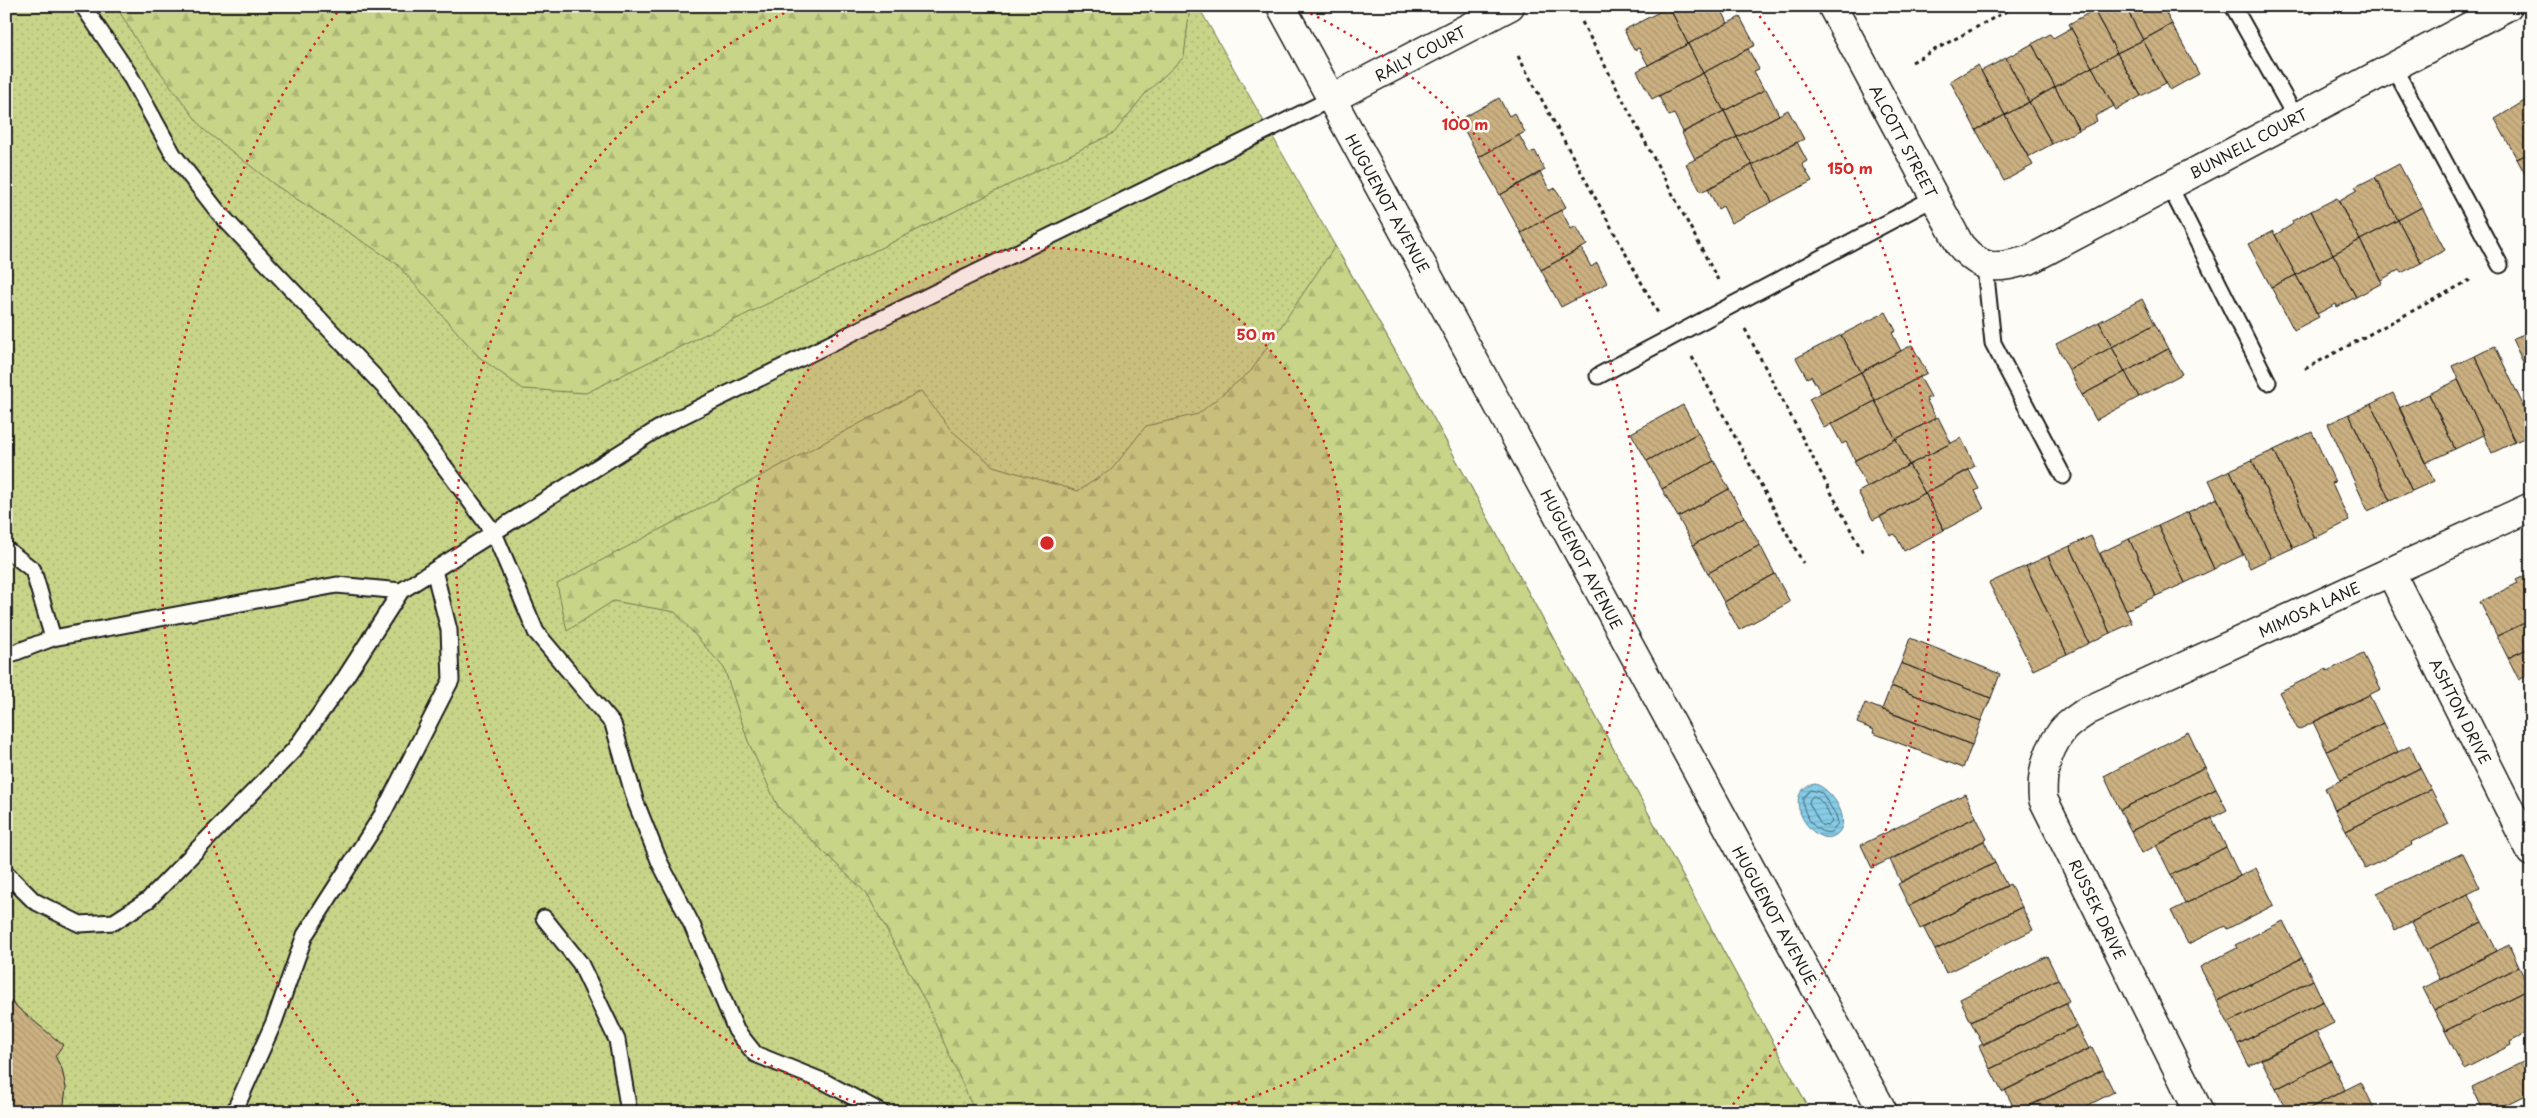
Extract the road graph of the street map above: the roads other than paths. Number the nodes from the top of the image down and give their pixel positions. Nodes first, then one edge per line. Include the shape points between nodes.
1 (83, 6) edge
2 (1281, 6) edge
3 (1510, 6) edge
4 (1832, 6) edge
5 (2233, 6) edge
6 (2508, 6) edge
7 (2394, 66) junction
8 (1331, 99) junction
9 (2296, 118) junction
10 (2169, 185) junction
11 (1934, 198) junction
12 (2500, 265) dead end
13 (1985, 267) junction
14 (1598, 376) dead end
15 (2268, 382) dead end
16 (2063, 476) dead end
17 (2531, 507) edge
18 (494, 533) junction
19 (6, 549) edge
20 (434, 570) junction
21 (2390, 571) junction
22 (402, 591) junction
23 (53, 638) junction
24 (6, 656) edge
25 (2087, 712) joint
26 (2531, 852) edge
27 (6, 873) edge
28 (544, 918) dead end
29 (2197, 1111) edge
30 (234, 1112) edge
31 (629, 1112) edge
32 (882, 1112) edge
33 (1883, 1112) edge

1 - 18 lane via 130,74 179,162 256,254 291,286 387,390
2 - 8 street, HUGUENOT AVENUE
3 - 8 street, RAILY COURT
4 - 11 street, ALCOTT STREET
5 - 9 lane
6 - 7 street, BUNNELL COURT
7 - 9 street, BUNNELL COURT
7 - 12 lane
8 - 18 lane via 664,425
8 - 33 street, HUGUENOT AVENUE
9 - 10 street, BUNNELL COURT
10 - 13 street, BUNNELL COURT via 2028,260 2005,267
10 - 15 lane
11 - 13 street, ALCOTT STREET via 1960,245 1973,260
11 - 14 lane
13 - 16 lane via 1994,343
17 - 21 street, MIMOSA LANE
18 - 20 lane
18 - 32 lane via 536,632 612,724 636,803 660,863 692,925 736,1030 756,1054 825,1082
19 - 23 lane via 33,570
20 - 22 lane
20 - 30 lane via 448,630 450,680 382,815 305,935 274,1022
21 - 25 street, MIMOSA LANE
21 - 26 street, ASHTON DRIVE
22 - 23 lane via 337,585
22 - 27 lane via 294,750 148,900 114,922 80,924 34,901
23 - 24 lane
25 - 29 street, RUSSEK DRIVE via 2062,730 2046,758 2043,799
28 - 31 lane via 580,963 617,1040

